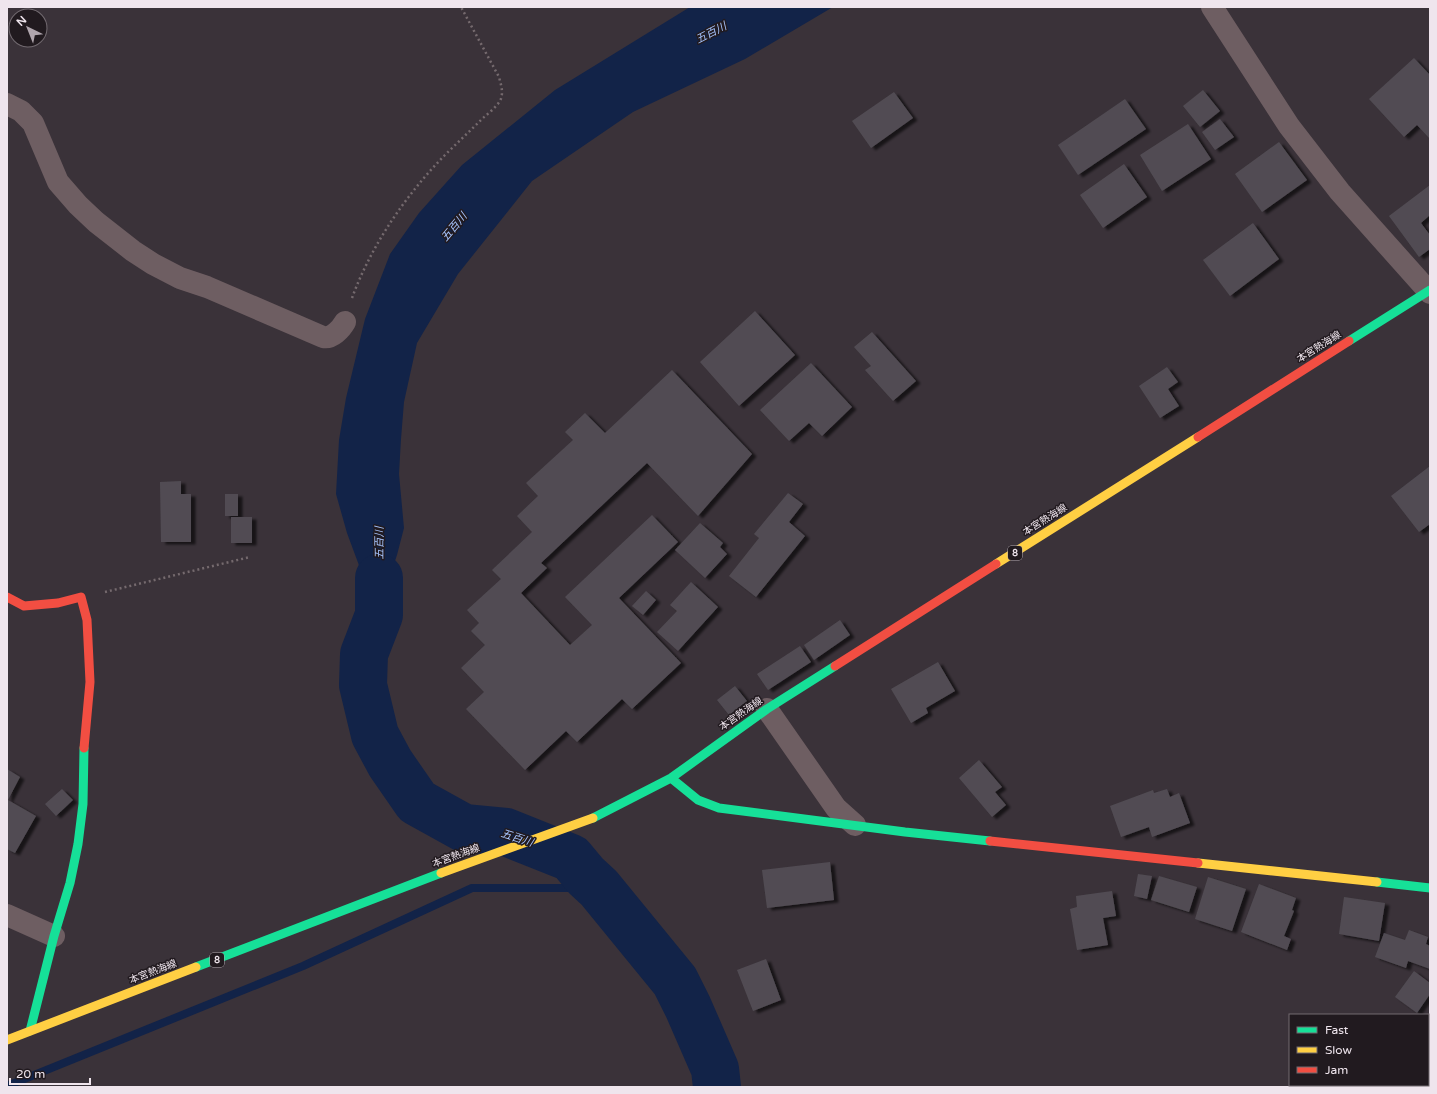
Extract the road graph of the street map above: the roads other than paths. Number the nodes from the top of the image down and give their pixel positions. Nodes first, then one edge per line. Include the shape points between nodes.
1 (1212, 7) edge
2 (7, 104) edge
3 (1429, 291) edge
4 (345, 322) road end
5 (7, 597) edge
6 (767, 709) junction
7 (671, 778) junction
8 (855, 825) junction
9 (1430, 888) edge
10 (7, 915) edge
11 (54, 936) junction
12 (30, 1031) junction
13 (7, 1040) edge

1 - 3 street via 1289,126 1340,192
2 - 4 street via 21,111 33,123 58,182 78,205 96,222 153,264 180,278 323,337 327,338 342,328
3 - 6 main road, 本宮熱海線 / 8
5 - 11 main road via 24,606 58,603 81,597 87,620 90,682 84,744 83,804 70,883
6 - 7 main road, 本宮熱海線 / 8
6 - 8 street via 836,808
7 - 8 main road via 698,800 719,808
7 - 12 main road, 本宮熱海線 / 8 via 600,815 427,878
8 - 9 main road
10 - 11 street
11 - 12 main road
12 - 13 main road, 本宮熱海線 / 8

